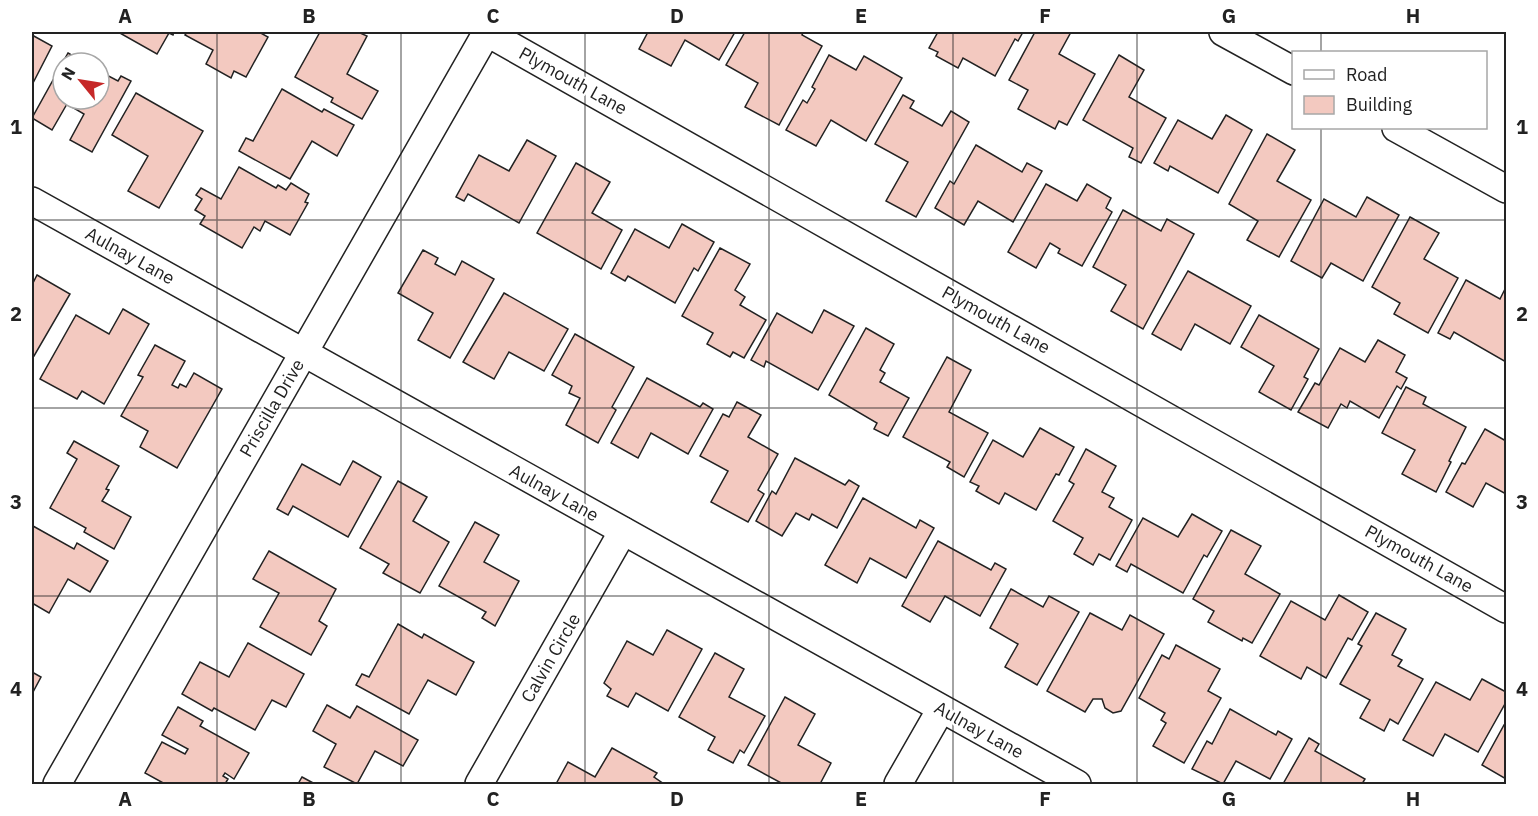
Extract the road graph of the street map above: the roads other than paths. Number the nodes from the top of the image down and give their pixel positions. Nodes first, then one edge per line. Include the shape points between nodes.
1 (486, 32) edge
2 (1223, 32) edge
3 (1292, 70) edge
4 (1398, 129) edge
5 (1506, 189) edge
6 (32, 201) edge
7 (303, 352) junction
8 (623, 531) junction
9 (1506, 609) edge
10 (941, 709) junction
11 (57, 784) edge
12 (479, 784) edge
13 (898, 784) edge
14 (1077, 784) edge

1 - 7 street, Priscilla Drive
1 - 9 street, Plymouth Lane
2 - 3 street
4 - 5 street
6 - 7 street, Aulnay Lane
7 - 8 street, Aulnay Lane
7 - 11 street, Priscilla Drive
8 - 10 street, Aulnay Lane
8 - 12 street, Calvin Circle
10 - 13 street
10 - 14 street, Aulnay Lane

